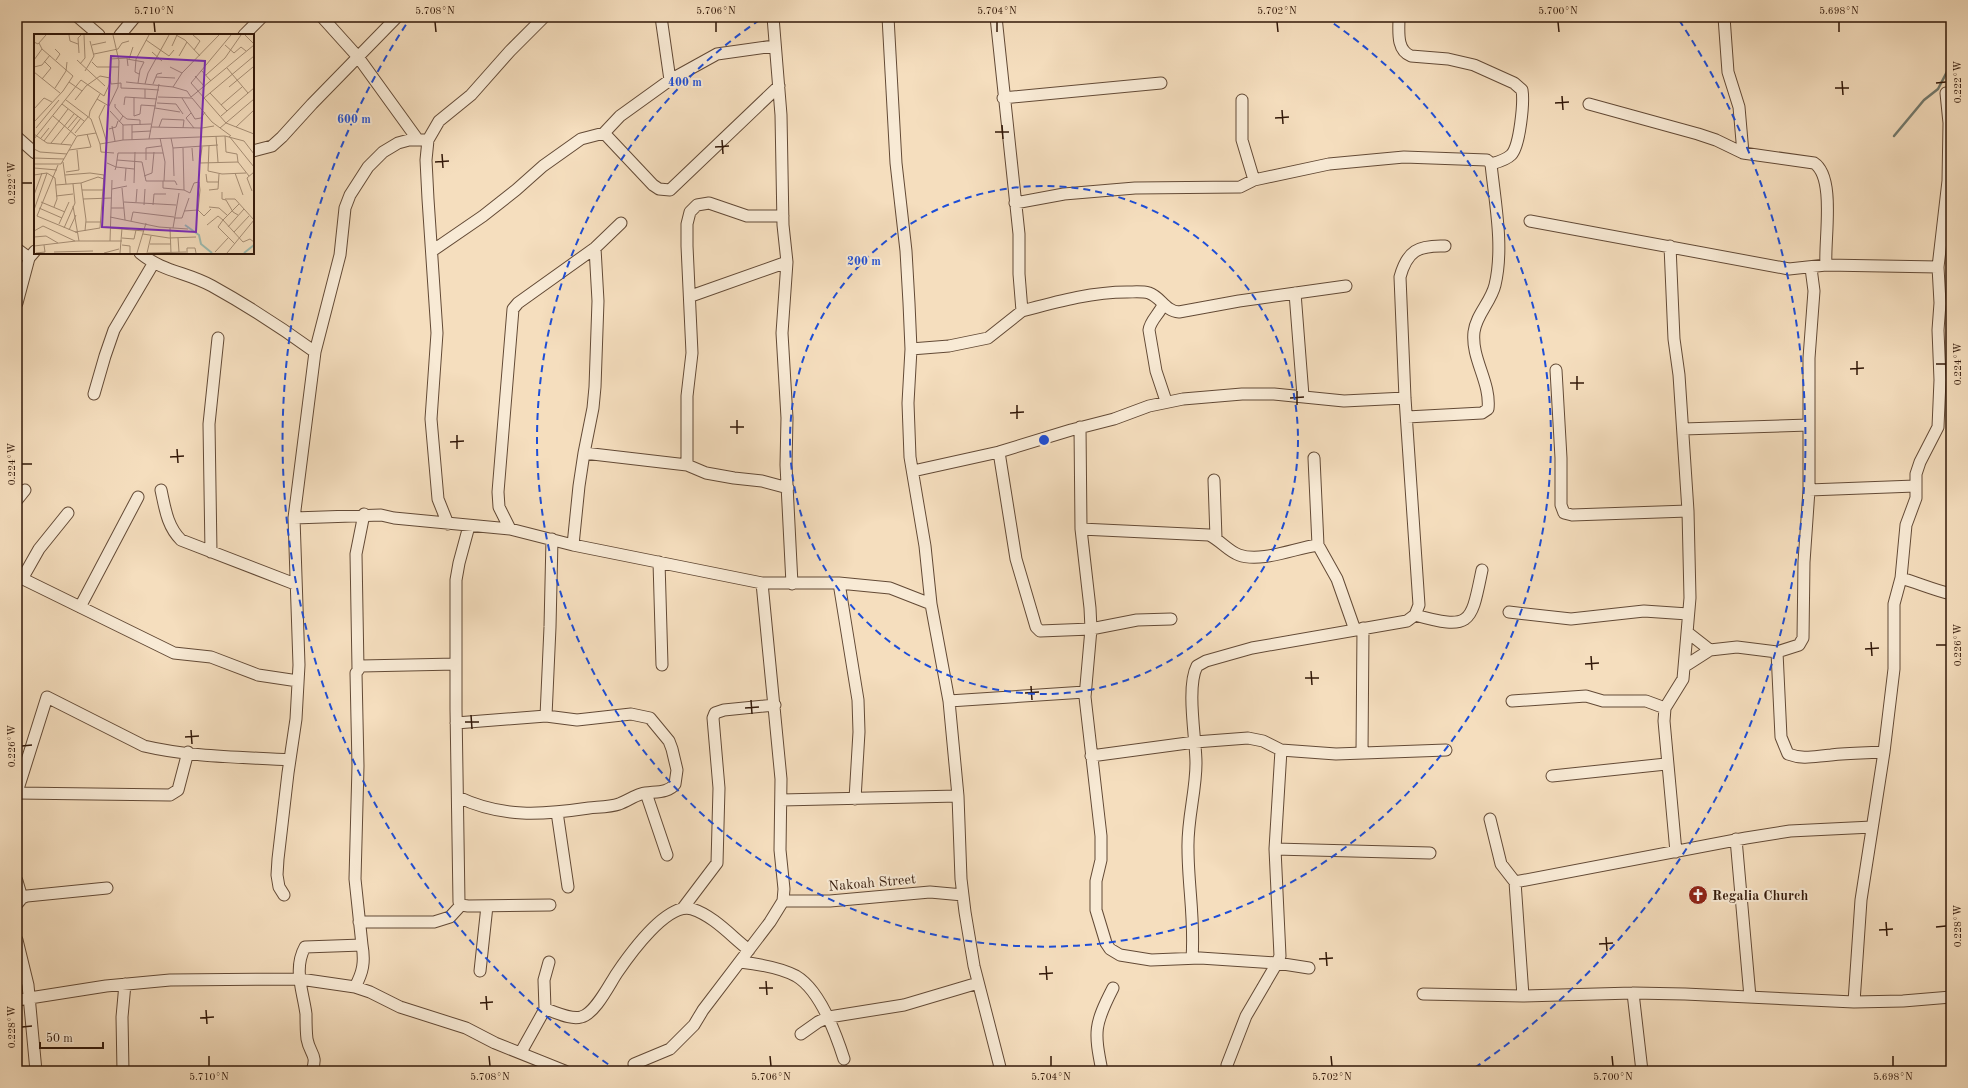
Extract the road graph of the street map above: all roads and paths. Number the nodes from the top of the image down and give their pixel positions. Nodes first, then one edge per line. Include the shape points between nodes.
1 (78, 17) edge
2 (135, 17) edge
3 (262, 17) edge
4 (322, 17) edge
5 (397, 17) edge
6 (544, 17) edge
7 (661, 17) edge
8 (773, 17) edge
9 (888, 17) edge
10 (996, 17) edge
11 (1399, 17) edge
12 (1724, 17) edge
13 (98, 34) edge
14 (121, 34) edge
15 (245, 34) edge
16 (774, 46) junction
17 (358, 57) junction
18 (670, 80) junction
19 (1161, 83) dead end
20 (779, 86) junction
21 (1946, 93) dead end
22 (1003, 98) junction
23 (1242, 100) dead end
24 (1589, 104) dead end
25 (604, 133) junction
26 (17, 136) edge
27 (423, 140) junction
28 (254, 151) edge
29 (34, 152) edge
30 (1743, 153) junction
31 (1492, 164) junction
32 (1254, 180) junction
33 (1015, 202) junction
34 (783, 216) junction
35 (1530, 221) dead end
36 (621, 223) dead end
37 (1445, 246) dead end
38 (1670, 246) junction
39 (595, 248) junction
40 (17, 249) edge
41 (432, 251) junction
42 (141, 254) edge
43 (32, 255) edge
44 (787, 262) junction
45 (153, 264) junction
46 (1826, 265) junction
47 (1938, 267) junction
48 (1811, 268) junction
49 (1346, 286) dead end
50 (1295, 293) junction
51 (690, 296) junction
52 (17, 303) edge
53 (1946, 303) edge
54 (1163, 305) junction
55 (1022, 311) junction
56 (218, 338) dead end
57 (911, 349) junction
58 (315, 352) junction
59 (1556, 370) dead end
60 (94, 394) dead end
61 (1303, 396) junction
62 (1405, 398) junction
63 (1166, 401) junction
64 (1407, 417) junction
65 (1809, 425) junction
66 (1080, 427) junction
67 (1683, 429) junction
68 (999, 452) junction
69 (584, 453) junction
70 (1314, 458) dead end
71 (687, 465) junction
72 (913, 471) junction
73 (1214, 480) dead end
74 (1915, 486) junction
75 (788, 488) junction
76 (24, 490) dead end
77 (161, 490) dead end
78 (1809, 490) junction
79 (138, 497) dead end
80 (17, 500) edge
81 (1688, 511) junction
82 (68, 513) dead end
83 (364, 514) junction
84 (294, 518) junction
85 (448, 524) junction
86 (469, 526) junction
87 (510, 529) junction
88 (1081, 529) junction
89 (1216, 538) junction
90 (552, 539) junction
91 (573, 545) junction
92 (1318, 545) junction
93 (211, 552) junction
94 (659, 562) junction
95 (1482, 570) dead end
96 (19, 578) edge
97 (1901, 578) junction
98 (762, 583) junction
99 (839, 583) junction
100 (295, 584) junction
101 (792, 584) junction
102 (1951, 594) edge
103 (932, 604) junction
104 (80, 607) junction
105 (1509, 612) dead end
106 (1688, 614) junction
107 (1415, 615) junction
108 (1171, 619) dead end
109 (1090, 629) junction
110 (1359, 629) junction
111 (1686, 632) junction
112 (1710, 650) junction
113 (1777, 652) junction
114 (456, 664) junction
115 (662, 665) dead end
116 (1685, 666) junction
117 (358, 669) junction
118 (298, 681) junction
119 (1085, 692) junction
120 (1512, 700) dead end
121 (949, 701) junction
122 (775, 705) junction
123 (1665, 708) junction
124 (546, 716) junction
125 (456, 723) junction
126 (1195, 742) junction
127 (1281, 750) junction
128 (1446, 750) dead end
129 (188, 752) junction
130 (1884, 752) junction
131 (1362, 753) junction
132 (1091, 756) junction
133 (290, 760) junction
134 (1666, 764) junction
135 (1552, 776) dead end
136 (17, 793) edge
137 (646, 793) junction
138 (958, 796) junction
139 (458, 797) junction
140 (855, 799) junction
141 (781, 800) junction
142 (557, 812) junction
143 (1490, 819) dead end
144 (1872, 827) junction
145 (1736, 839) junction
146 (1275, 849) junction
147 (1676, 852) junction
148 (1430, 853) dead end
149 (667, 855) dead end
150 (17, 881) edge
151 (1515, 882) junction
152 (568, 887) dead end
153 (107, 888) dead end
154 (284, 895) dead end
155 (963, 895) junction
156 (19, 901) edge
157 (783, 901) junction
158 (461, 905) junction
159 (550, 905) dead end
160 (487, 906) junction
161 (683, 908) junction
162 (359, 922) junction
163 (17, 940) edge
164 (362, 945) junction
165 (749, 950) junction
166 (1192, 958) junction
167 (549, 962) dead end
168 (740, 962) junction
169 (1277, 963) junction
170 (1309, 968) dead end
171 (480, 971) dead end
172 (300, 979) junction
173 (978, 983) junction
174 (124, 984) junction
175 (355, 987) junction
176 (1113, 988) dead end
177 (1633, 993) junction
178 (1423, 994) dead end
179 (1523, 996) junction
180 (30, 997) junction
181 (1750, 997) junction
182 (1951, 997) edge
183 (17, 1000) edge
184 (1854, 1002) junction
185 (545, 1009) junction
186 (829, 1017) junction
187 (801, 1034) dead end
188 (521, 1052) junction
189 (844, 1059) dead end
190 (634, 1064) dead end
191 (1227, 1065) dead end
192 (36, 1071) edge
193 (123, 1071) edge
194 (312, 1071) edge
195 (566, 1071) edge
196 (1001, 1071) edge
197 (1102, 1071) edge
198 (1642, 1071) edge

1 - 13 street
2 - 14 street
3 - 15 street
4 - 17 street
5 - 17 street
6 - 27 street
7 - 18 street
8 - 16 street
9 - 57 street via 896,163 907,264
10 - 22 street
11 - 31 street via 1400,47 1405,54 1448,58 1474,65 1514,83 1522,90 1516,146 1511,155
12 - 30 street via 1728,72 1739,107
16 - 18 street via 717,54
16 - 20 street
17 - 27 street
17 - 28 street via 282,137 272,146
18 - 25 street via 620,116
19 - 22 street
20 - 25 street via 670,190 659,189 653,185
20 - 34 street
21 - 47 street via 1949,123 1948,181
22 - 33 street
23 - 32 street via 1242,140
24 - 30 street via 1698,134
25 - 41 street via 581,139 543,166 483,216
26 - 29 street
27 - 41 street
27 - 58 street via 398,143 383,152 368,167 350,194 345,208 340,255
30 - 46 street via 1814,163 1818,166 1826,182
31 - 32 street via 1481,159 1404,157 1329,164
31 - 64 street via 1498,237 1497,275 1492,297 1478,319 1474,331 1477,357 1485,380 1488,409 1482,413
32 - 33 street via 1240,187 1128,188
33 - 55 street
34 - 44 street
34 - 51 street via 747,216 709,202 693,208 687,224
35 - 38 street
36 - 39 street
37 - 62 street via 1423,247 1414,251 1403,264 1400,277
38 - 48 street via 1789,269
38 - 67 street via 1674,339
39 - 69 street via 598,301 594,408
39 - 87 street via 513,309 498,492 499,507
40 - 43 street
41 - 85 street via 437,340 431,419 438,499
42 - 45 street
43 - 52 street
44 - 51 street
44 - 75 street via 782,333
45 - 58 street via 210,285 269,319
45 - 60 street via 114,330
46 - 47 street
46 - 48 street
47 - 53 street
48 - 65 street via 1814,291
49 - 50 street
50 - 54 street via 1180,312 1174,312
50 - 61 street
51 - 71 street via 692,354 687,396
53 - 74 street via 1938,330 1938,427 1920,462
54 - 55 street via 1149,293 1106,292
54 - 63 street via 1150,324 1149,330 1156,371
55 - 57 street via 988,338 949,346
56 - 93 street via 209,424
57 - 72 street via 908,426
58 - 84 street
59 - 81 street via 1561,505 1564,513 1572,515
61 - 62 street via 1344,401
61 - 63 street via 1242,394
62 - 64 street
63 - 66 street via 1114,419
64 - 107 street via 1419,605
65 - 67 street
65 - 78 street
66 - 68 street
66 - 88 street
67 - 81 street
68 - 72 street
68 - 109 street via 1016,559 1036,627 1047,632
69 - 71 street
69 - 91 street
70 - 92 street
71 - 75 street via 706,473 762,481
72 - 103 street
73 - 89 street
74 - 78 street
74 - 97 street via 1915,505 1906,525
75 - 101 street
76 - 80 street
77 - 93 street via 166,515 174,533 181,540
78 - 113 street via 1804,562 1803,638 1799,645
79 - 104 street
81 - 106 street
82 - 96 street via 39,548
83 - 84 street
83 - 85 street
83 - 117 street via 356,554
84 - 100 street
85 - 86 street
86 - 87 street
86 - 114 street via 456,580
87 - 90 street
88 - 89 street via 1186,533
88 - 109 street
89 - 92 street via 1234,553 1246,557
90 - 91 street
90 - 124 street
91 - 94 street
92 - 110 street via 1337,579
93 - 100 street
94 - 98 street
94 - 115 street
95 - 107 street via 1474,607 1464,621 1434,620
96 - 104 street
97 - 102 street
97 - 130 street via 1894,604 1894,669
98 - 101 street
98 - 122 street
99 - 101 street
99 - 103 street via 890,588
99 - 140 street via 858,700
100 - 118 street
103 - 121 street
104 - 118 street via 174,653 211,657 258,675
105 - 106 street via 1571,619 1644,611
106 - 111 street
107 - 110 street via 1408,621
108 - 109 street via 1137,620
109 - 119 street
110 - 126 street via 1252,648 1200,663 1195,671 1193,684
110 - 131 street
111 - 112 street
111 - 116 street
112 - 113 street via 1738,647
112 - 116 street
113 - 130 street via 1781,737 1788,754 1797,758 1811,758
114 - 117 street via 361,666
114 - 125 street
116 - 123 street via 1683,679
117 - 162 street via 355,879
118 - 133 street
119 - 121 street
119 - 132 street
120 - 123 street via 1586,696 1603,701 1646,701
121 - 138 street
122 - 141 street
122 - 161 street via 715,713 713,718 719,788 717,862
123 - 134 street
124 - 125 street
124 - 137 street via 577,720 631,714 650,718 669,741 677,779 668,790
125 - 139 street
126 - 127 street via 1248,738 1263,741
126 - 132 street
126 - 166 street via 1196,772 1188,832 1193,910
127 - 131 street
127 - 146 street
128 - 131 street
129 - 133 street
129 - 136 street via 178,790 170,795
129 - 136 street via 144,746 47,697
130 - 144 street
132 - 166 street via 1101,836 1101,860 1095,894 1096,910 1106,943 1120,955 1151,960
133 - 154 street via 277,875 279,887
134 - 135 street
134 - 147 street
137 - 142 street via 618,804
137 - 149 street
138 - 140 street
138 - 155 street
139 - 142 street via 478,807 509,813
139 - 158 street
140 - 141 street
141 - 157 street
142 - 152 street
143 - 151 street via 1501,864
144 - 145 street via 1790,831
144 - 184 street via 1862,900
145 - 147 street
145 - 181 street
146 - 148 street
146 - 169 street via 1280,956
147 - 151 street
150 - 156 street
151 - 179 street
153 - 156 street
155 - 157 street, Nakoah Street via 930,892 830,901
155 - 173 street
157 - 165 street
158 - 160 street
158 - 162 street via 450,917 434,922
159 - 160 street
160 - 171 street
161 - 165 street via 692,909 709,918
161 - 185 street via 661,920 588,1012 581,1017 572,1017
162 - 164 street
163 - 180 street
164 - 172 street via 305,947 299,964
164 - 175 street via 363,968
165 - 168 street
166 - 169 street
167 - 185 street via 544,980
168 - 186 street via 796,976 808,986
168 - 190 street via 680,1040 670,1049
169 - 170 street
169 - 191 street via 1246,1016
172 - 174 street via 170,980
172 - 175 street
172 - 194 street via 307,1038 315,1058
173 - 186 street via 904,1005
173 - 196 street
174 - 180 street
174 - 193 street
175 - 188 street via 400,1008 466,1028 495,1043
176 - 197 street via 1096,1026
177 - 179 street
177 - 181 street
177 - 198 street
178 - 179 street
180 - 183 street
180 - 192 street
181 - 184 street
182 - 184 street
185 - 188 street
186 - 187 street
186 - 189 street
188 - 195 street

